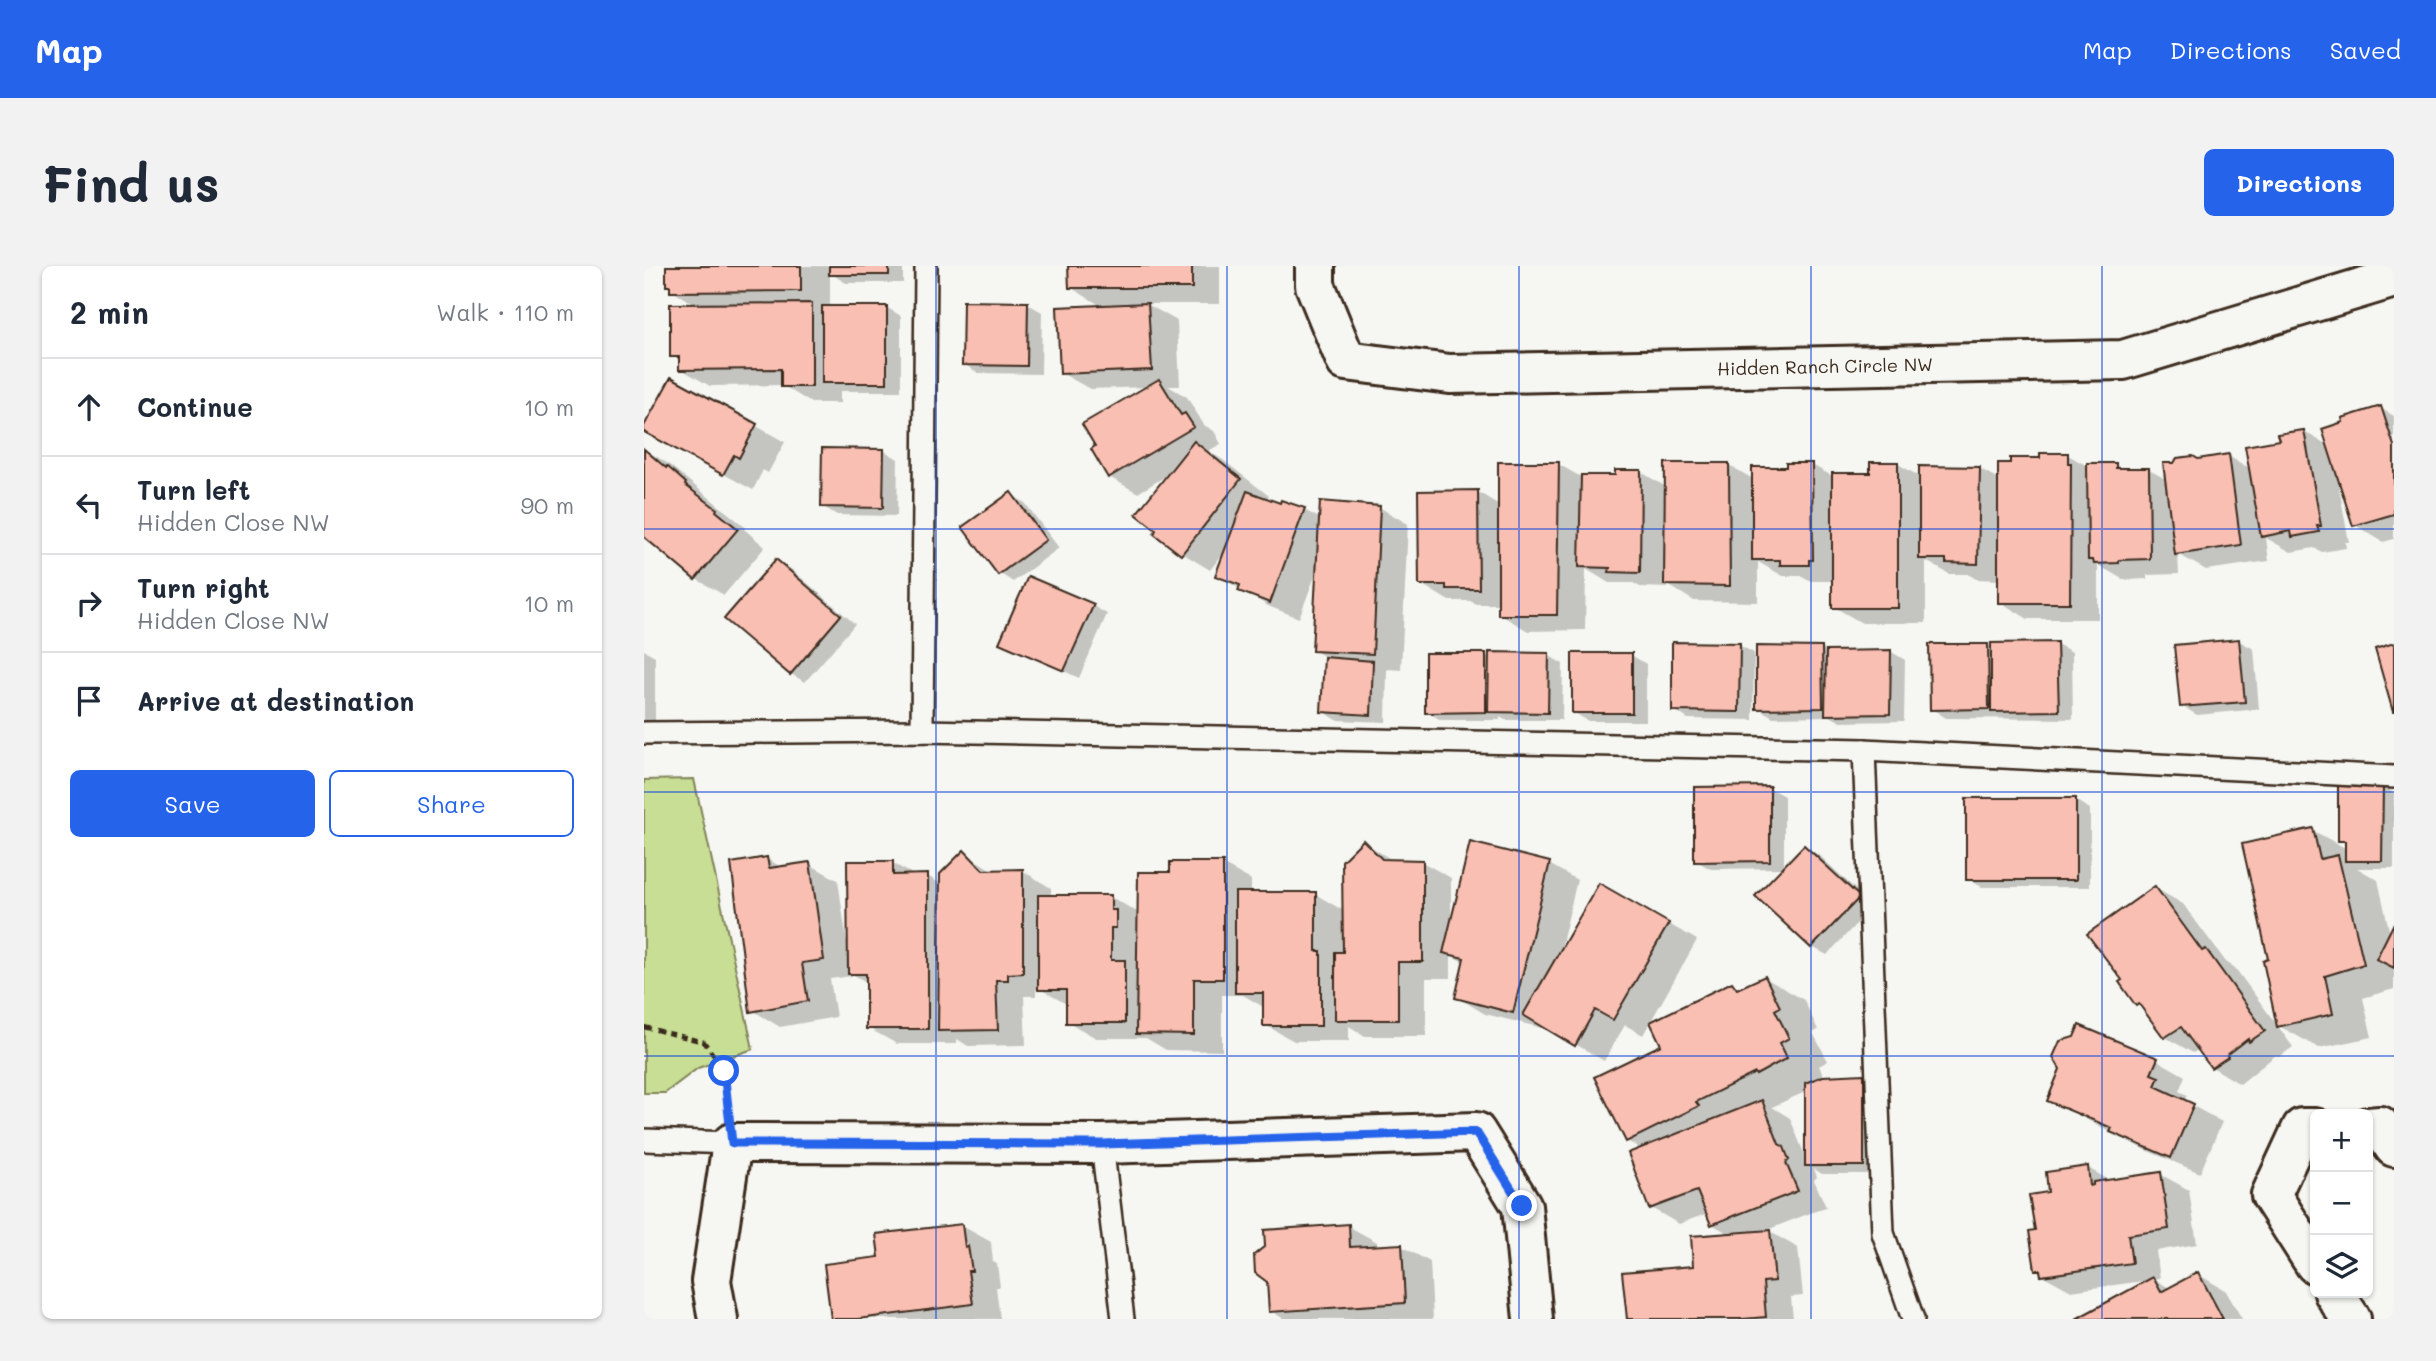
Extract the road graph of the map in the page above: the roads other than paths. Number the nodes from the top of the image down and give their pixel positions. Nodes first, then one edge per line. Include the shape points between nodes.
1 (926, 266) edge
2 (1315, 266) edge
3 (2394, 278) edge
4 (922, 731) junction
5 (644, 733) edge
6 (1864, 750) junction
7 (2394, 777) edge
8 (2373, 1127) edge
9 (2310, 1128) edge
10 (644, 1140) edge
11 (732, 1143) junction
12 (1102, 1144) junction
13 (2394, 1147) edge
14 (2310, 1256) edge
15 (2337, 1298) edge
16 (718, 1319) edge
17 (1123, 1319) edge
18 (1533, 1319) edge
19 (1913, 1319) edge
20 (2351, 1319) edge

1 - 4 lane
2 - 3 street, Hidden Ranch Circle NW via 1315,285 1346,362 1450,374 2123,360
4 - 5 lane
4 - 6 lane
6 - 7 lane
6 - 19 lane via 1883,1233
8 - 13 street via 2380,1126
9 - 14 street via 2302,1128 2271,1195
10 - 11 lane
11 - 12 street
11 - 16 street via 711,1281
12 - 17 lane
12 - 18 street via 1476,1132 1522,1206
15 - 20 street

